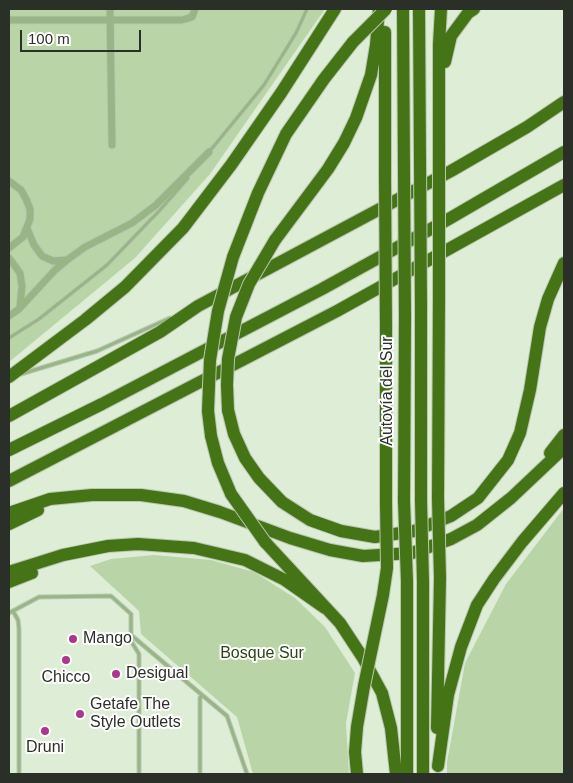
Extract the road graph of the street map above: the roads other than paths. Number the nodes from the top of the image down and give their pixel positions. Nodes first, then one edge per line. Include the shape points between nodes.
1 (110, 9) edge
2 (195, 9) edge
3 (307, 9) edge
4 (335, 9) edge
5 (379, 9) edge
6 (385, 9) edge
7 (403, 9) edge
8 (419, 9) edge
9 (441, 9) edge
10 (474, 9) edge
11 (110, 19) junction
12 (9, 20) edge
13 (564, 102) edge
14 (439, 107) junction
15 (564, 112) edge
16 (112, 145) dead end
17 (210, 152) junction
18 (564, 152) edge
19 (451, 171) junction
20 (9, 182) edge
21 (564, 185) edge
22 (27, 228) junction
23 (9, 248) edge
24 (9, 258) edge
25 (66, 260) junction
26 (564, 263) edge
27 (198, 306) junction
28 (19, 309) junction
29 (9, 316) edge
30 (9, 338) edge
31 (9, 377) edge
32 (9, 416) edge
33 (564, 435) edge
34 (564, 448) edge
35 (9, 450) edge
36 (9, 481) edge
37 (564, 493) edge
38 (92, 495) junction
39 (511, 498) junction
40 (9, 513) edge
41 (9, 524) edge
42 (138, 544) junction
43 (9, 572) edge
44 (9, 582) edge
45 (325, 608) junction
46 (11, 612) edge
47 (131, 635) junction
48 (202, 695) junction
49 (438, 770) edge
50 (19, 774) edge
51 (139, 774) edge
52 (200, 774) edge
53 (247, 774) edge
54 (357, 774) edge
55 (396, 774) edge
56 (407, 774) edge
57 (423, 774) edge

1 - 11 street
2 - 11 street via 192,17 182,20
3 - 17 lane via 264,85
4 - 31 highway via 237,157 183,228 125,287
5 - 26 highway, bridge via 371,75 356,118 328,169 276,240 249,284 236,317 228,359 228,410 234,434 259,478 282,502 310,520 341,531 375,537 414,531 451,516 478,498 508,460 520,433 540,327 548,298
6 - 45 highway, bridge via 353,42 286,134 233,257 218,312 210,360 208,411 211,436 231,494 265,542
6 - 54 highway, bridge via 386,577 357,728
7 - 56 highway, Autovía del Sur, bridge
8 - 57 highway, Autovía del Sur, bridge
9 - 14 highway
10 - 14 highway via 451,36
11 - 12 street
11 - 16 street
13 - 19 highway via 528,127
14 - 49 highway, bridge
15 - 19 highway
17 - 25 street via 156,205 132,223
17 - 30 lane via 107,265 39,319
18 - 35 highway via 322,288
19 - 27 highway
20 - 22 street via 21,190 30,209
21 - 36 highway via 337,311
22 - 23 street via 23,237
22 - 25 street via 42,256 53,261
24 - 28 street via 20,273 22,299
25 - 28 street
27 - 31 lane via 97,351
27 - 32 highway via 160,332
28 - 29 street
33 - 39 highway
34 - 39 highway
37 - 49 highway via 522,542 477,605 448,695
38 - 39 highway via 140,495 184,502 290,538 363,556 412,553 451,539 477,525
38 - 40 highway via 50,499
38 - 41 highway via 40,509
42 - 43 highway via 63,555
42 - 44 highway via 64,563
42 - 45 highway via 194,548 245,560 286,580
45 - 55 highway via 340,623 382,693 391,728
46 - 47 lane via 39,597 111,596 131,614
46 - 50 lane via 18,620
47 - 48 lane
47 - 51 lane via 139,654
48 - 52 lane
48 - 53 lane via 227,716

